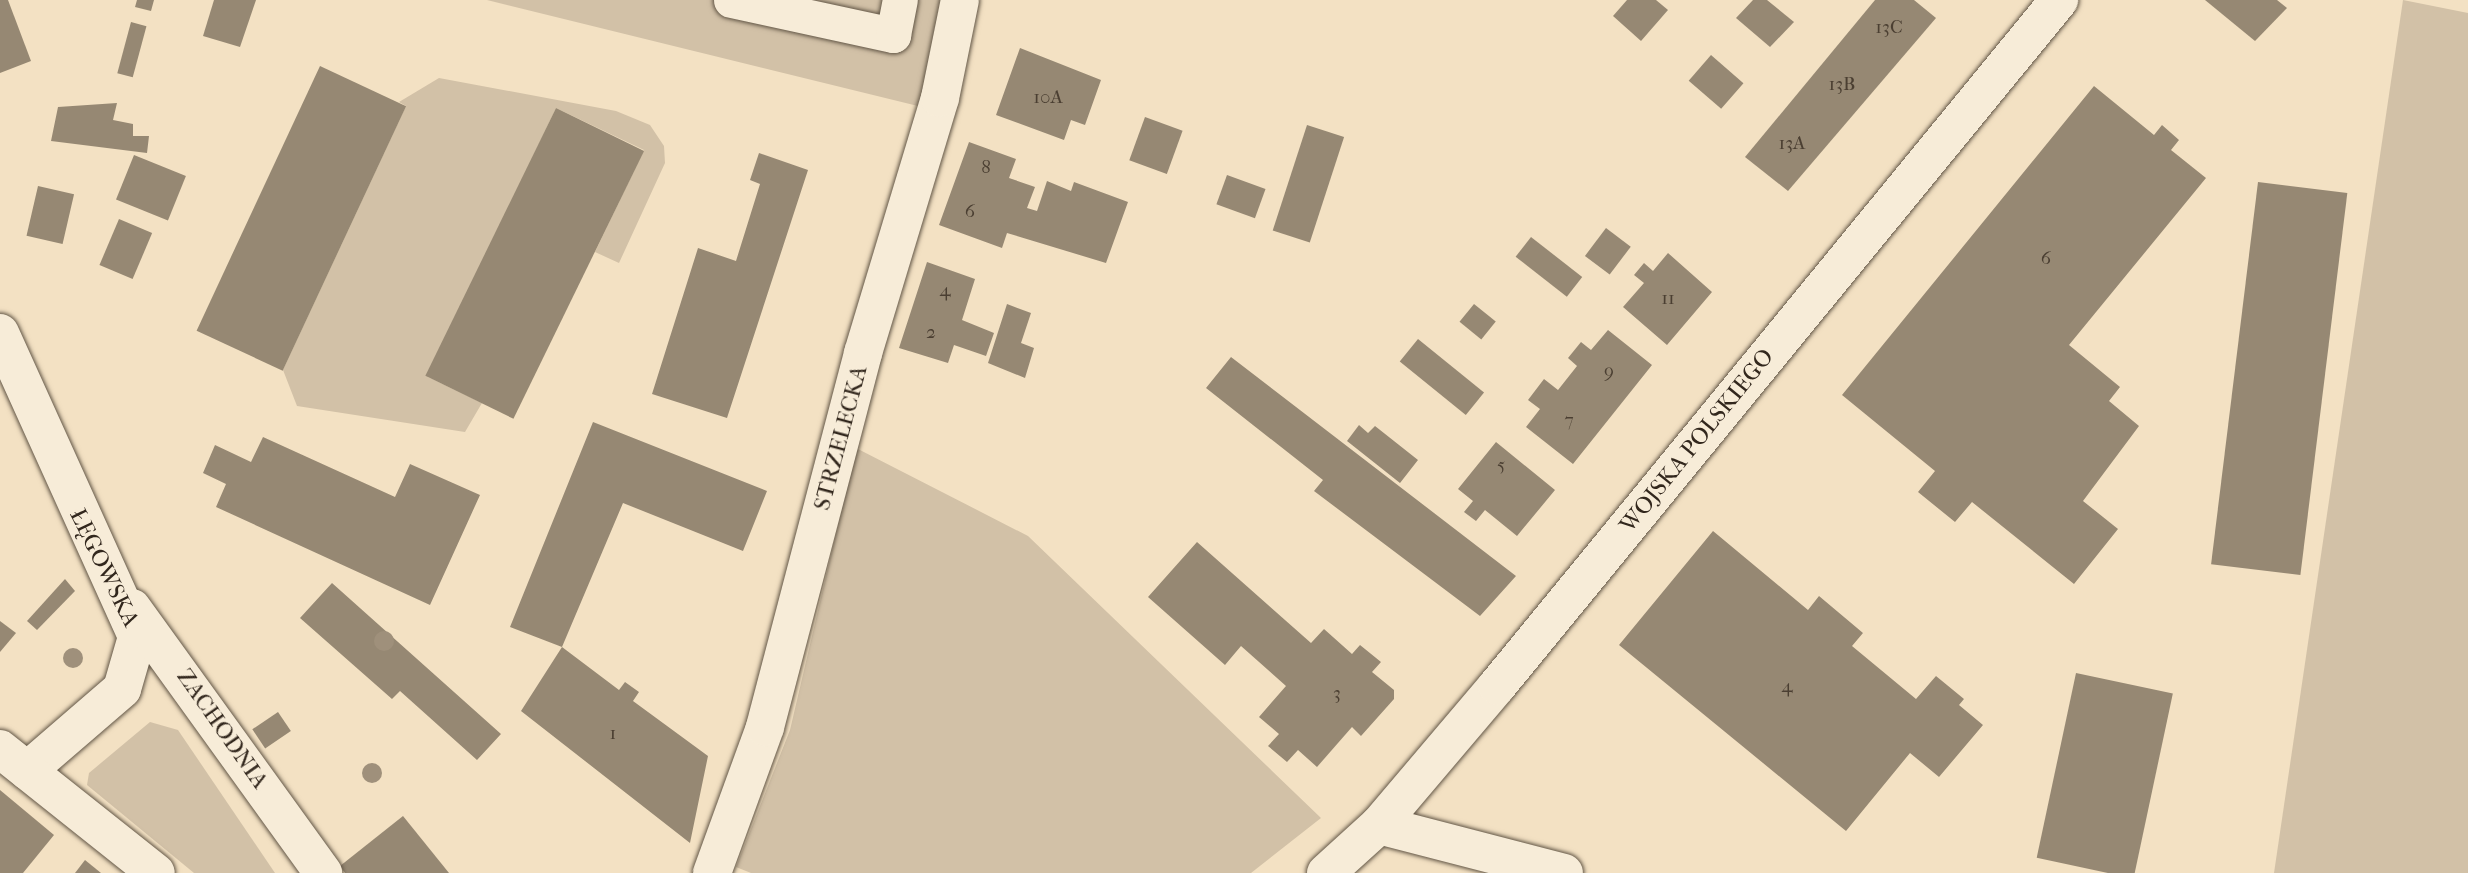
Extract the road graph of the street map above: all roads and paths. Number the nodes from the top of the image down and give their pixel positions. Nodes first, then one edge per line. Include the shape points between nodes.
1 (731, 0) edge
2 (900, 0) edge
3 (960, 0) edge
4 (2059, 0) edge
5 (0, 333) edge
6 (117, 589) junction
7 (14, 760) edge
8 (1379, 825) junction
9 (156, 873) edge
10 (323, 873) edge
11 (712, 873) edge
12 (1326, 873) edge
13 (1564, 873) edge

1 - 2 street via 892,35
3 - 11 street, STRZELECKA via 940,98 863,353 765,727
4 - 8 street, WOJSKA POLSKIEGO
5 - 6 street, ŁĘGOWSKA
6 - 7 street, ŁĘGOWSKA via 137,637 132,671 110,704 50,746
6 - 10 street, ZACHODNIA via 170,654
7 - 9 street
8 - 12 street, WOJSKA POLSKIEGO
8 - 13 street

